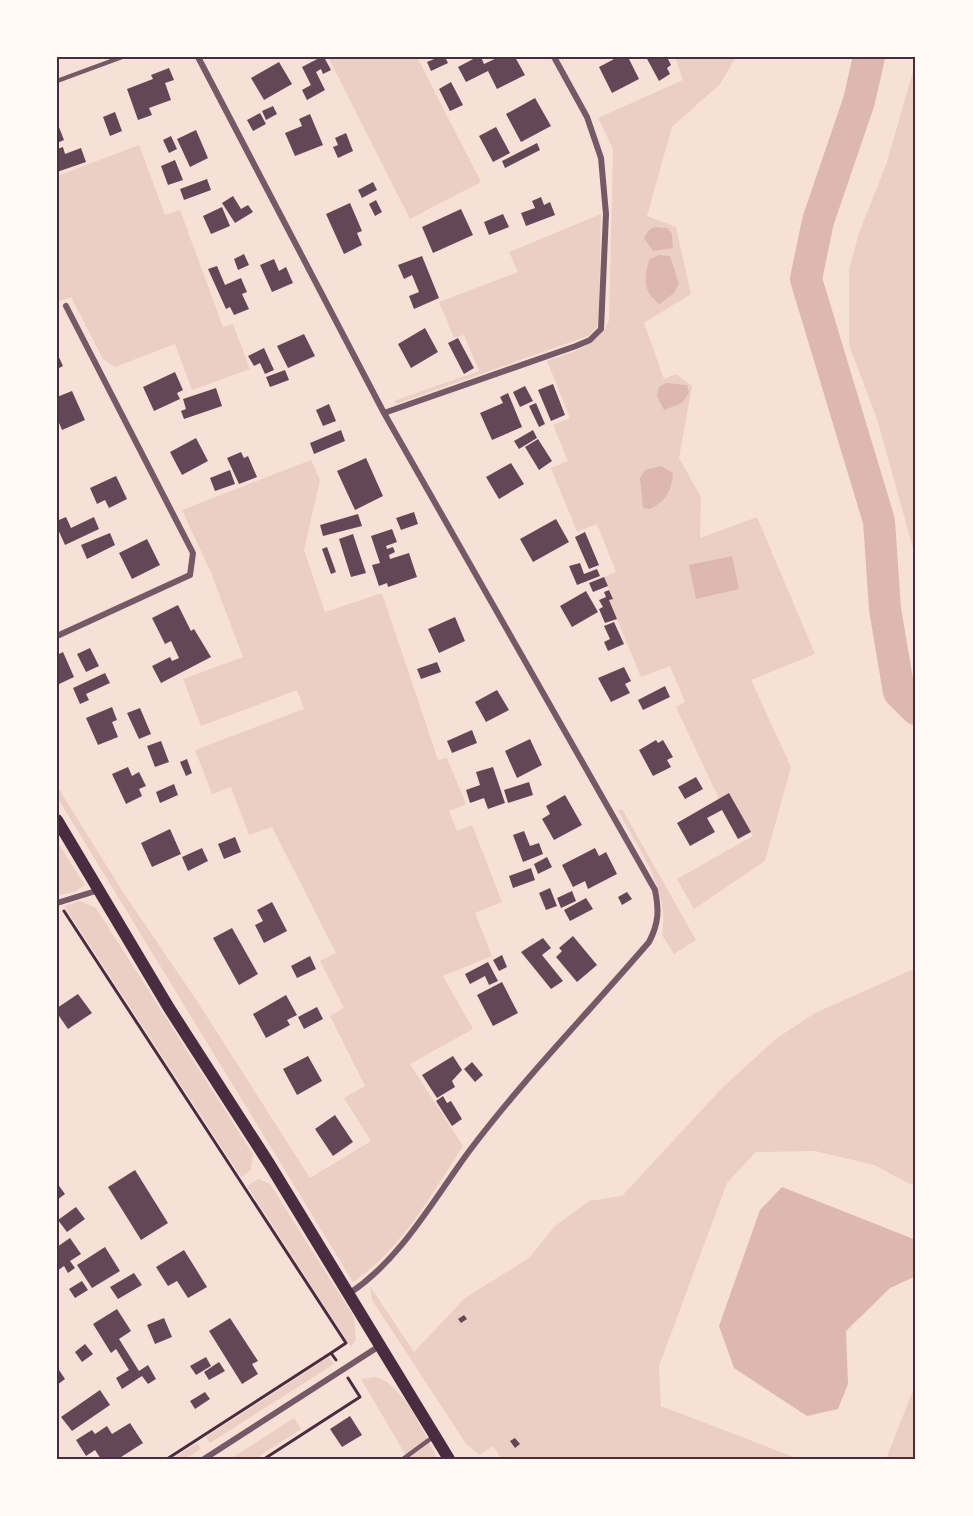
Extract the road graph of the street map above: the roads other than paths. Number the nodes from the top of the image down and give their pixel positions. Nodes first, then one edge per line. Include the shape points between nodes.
1 (122, 57) edge
2 (198, 57) edge
3 (554, 57) edge
4 (57, 81) edge
5 (66, 306) dead end
6 (384, 413) junction
7 (57, 636) edge
8 (57, 820) edge
9 (100, 890) junction
10 (58, 902) edge
11 (350, 1293) junction
12 (381, 1345) junction
13 (435, 1435) junction
14 (204, 1459) edge
15 (403, 1459) edge
16 (449, 1459) edge

1 - 4 lane
2 - 6 street
3 - 6 street via 587,117 602,158 606,214 601,329 576,346
5 - 7 street via 193,553 194,564 190,575
6 - 11 street via 655,890 659,909 657,926 649,942 471,1150 387,1262
8 - 9 main road
9 - 10 street
9 - 11 main road
11 - 12 main road
12 - 13 main road
12 - 14 street
13 - 15 lane
13 - 16 main road

